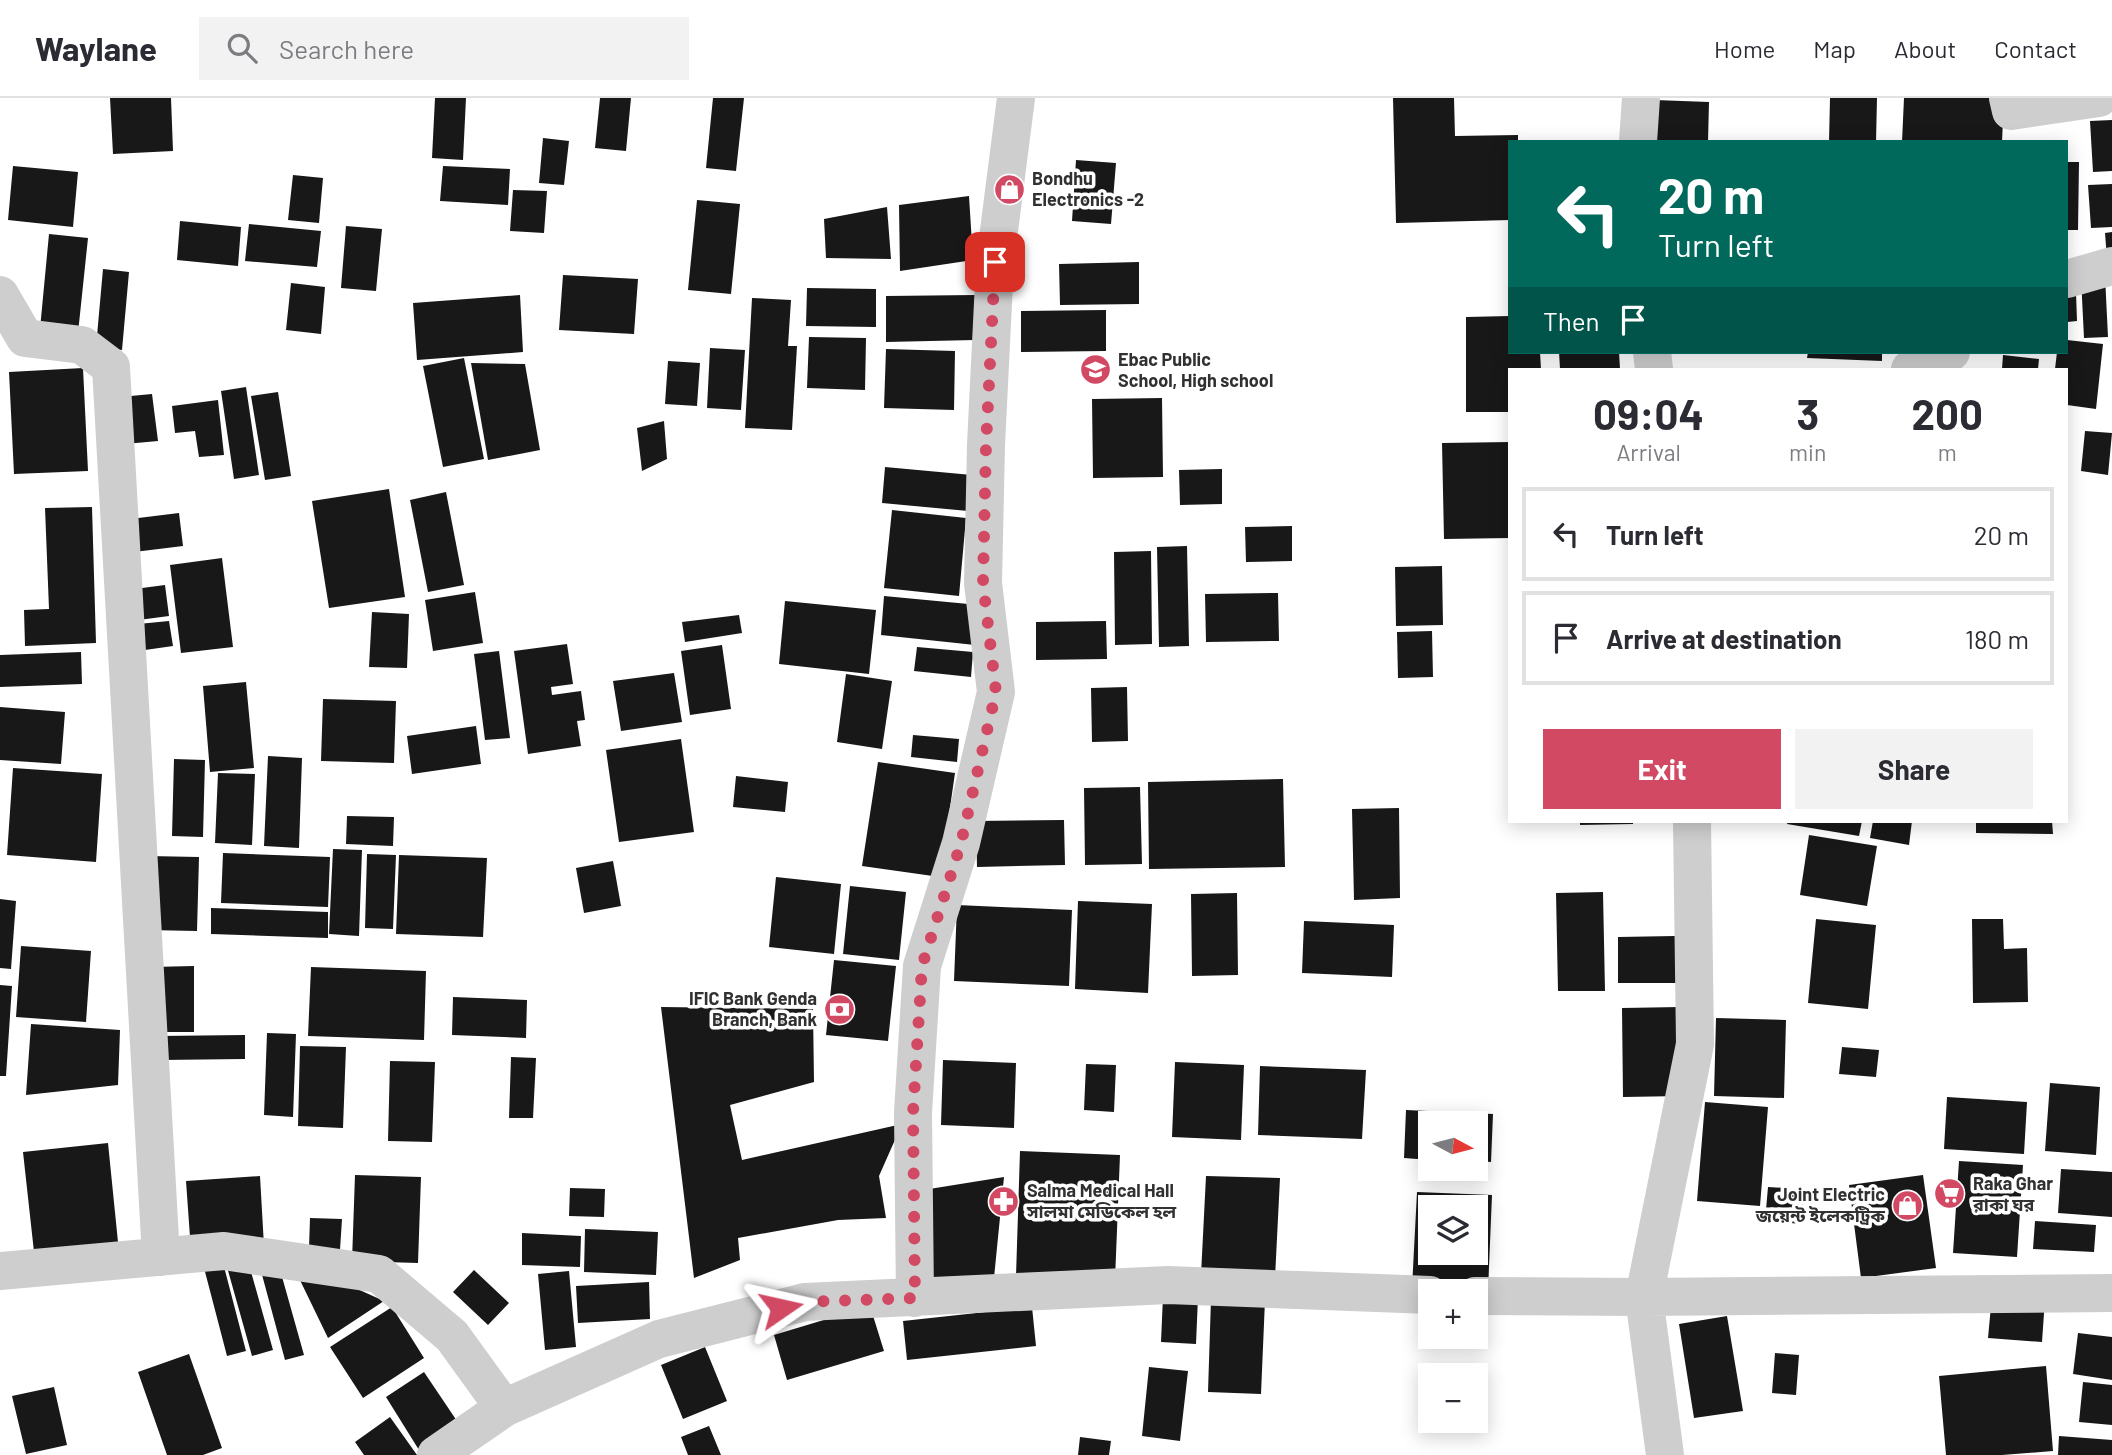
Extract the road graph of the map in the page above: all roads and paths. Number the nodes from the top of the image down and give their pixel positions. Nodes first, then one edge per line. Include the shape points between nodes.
1 (1016, 98) edge
2 (1641, 98) edge
3 (2008, 98) edge
4 (2099, 98) edge
5 (1638, 140) edge
6 (2112, 266) edge
7 (2068, 279) edge
8 (0, 295) edge
9 (1948, 354) edge
10 (1913, 368) edge
11 (1692, 823) edge
12 (161, 1257) junction
13 (0, 1271) edge
14 (2112, 1293) edge
15 (1418, 1294) edge
16 (1488, 1296) edge
17 (1644, 1297) junction
18 (915, 1298) junction
19 (504, 1408) junction
20 (436, 1455) edge
21 (1665, 1455) edge

1 - 18 street via 995,262 986,445 983,583 996,692 961,843 922,966 913,1113
2 - 5 street
3 - 4 street via 2011,111
6 - 7 street
8 - 12 street via 25,338 82,345 111,367
9 - 10 street
11 - 17 street via 1695,1044
12 - 13 street
12 - 19 street via 224,1251 379,1274 452,1336
14 - 17 street
15 - 18 street via 1168,1284
16 - 17 street
17 - 21 street
18 - 19 street via 805,1302 659,1339
19 - 20 street

